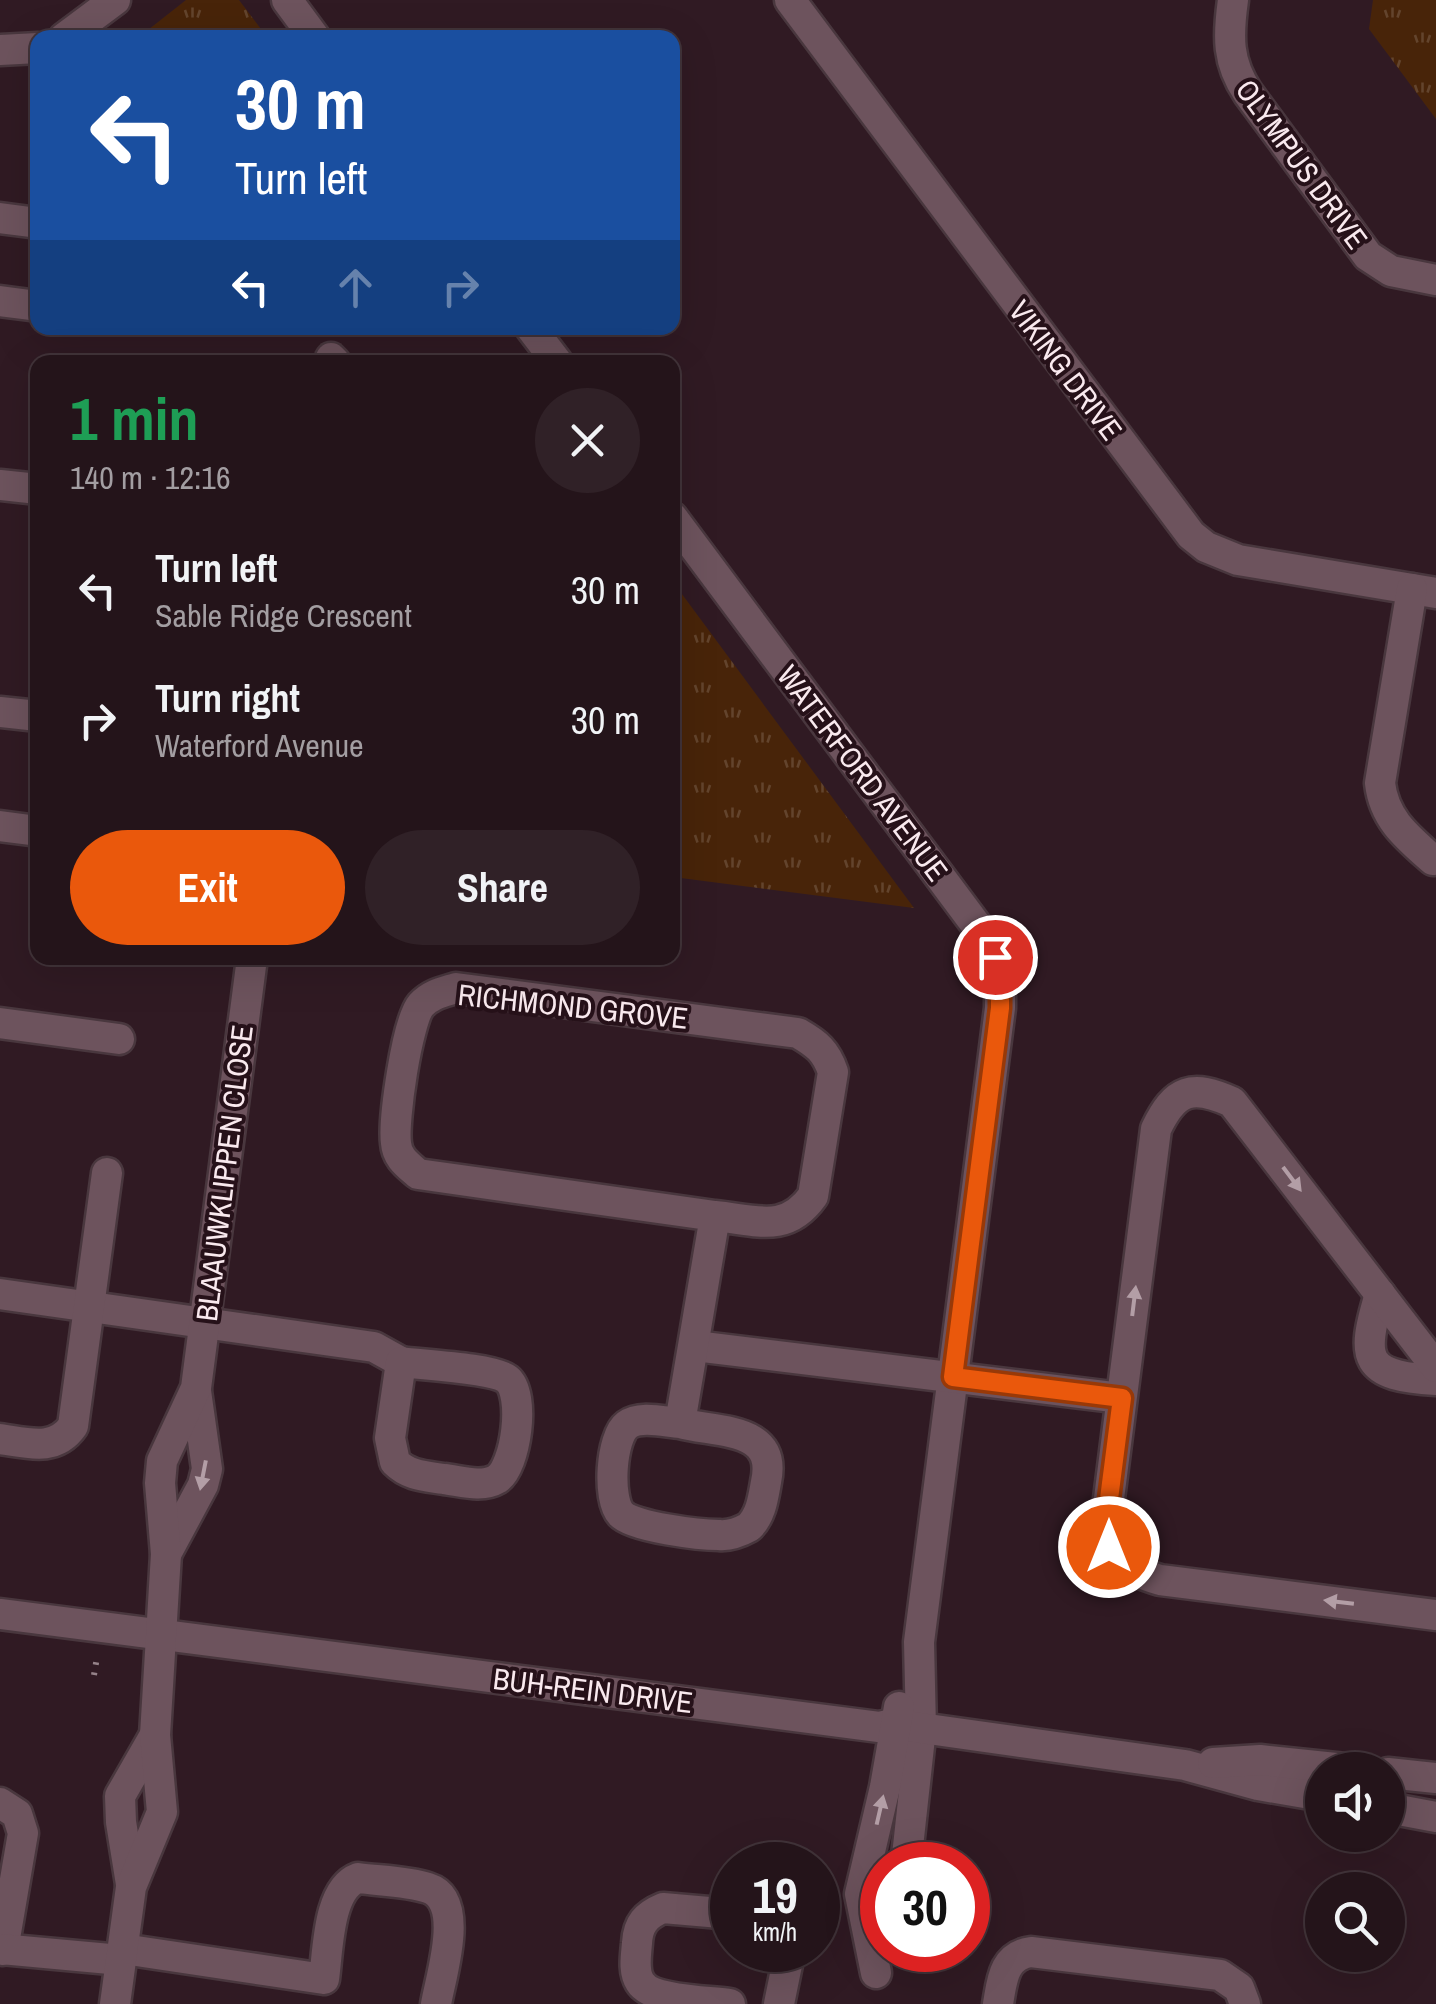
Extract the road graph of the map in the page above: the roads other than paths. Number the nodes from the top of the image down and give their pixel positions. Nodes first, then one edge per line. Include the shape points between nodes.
1 (116, 0) edge
2 (288, 0) edge
3 (790, 0) edge
4 (1234, 0) edge
5 (75, 30) edge
6 (310, 30) edge
7 (30, 48) edge
8 (0, 50) edge
9 (0, 218) edge
10 (30, 222) edge
11 (1436, 280) edge
12 (0, 301) edge
13 (30, 305) edge
14 (537, 335) edge
15 (553, 355) edge
16 (0, 484) edge
17 (30, 488) edge
18 (680, 528) edge
19 (1424, 591) edge
20 (0, 712) edge
21 (30, 715) edge
22 (0, 826) edge
23 (30, 830) edge
24 (1433, 860) dead end
25 (251, 965) edge
26 (0, 1023) edge
27 (119, 1039) dead end
28 (107, 1173) dead end
29 (715, 1216) junction
30 (0, 1294) edge
31 (1380, 1294) junction
32 (90, 1306) junction
33 (205, 1323) junction
34 (695, 1346) junction
35 (400, 1362) junction
36 (1436, 1366) edge
37 (953, 1377) junction
38 (1436, 1380) edge
39 (196, 1388) junction
40 (1122, 1398) junction
41 (680, 1423) junction
42 (0, 1439) edge
43 (166, 1554) junction
44 (0, 1614) edge
45 (1436, 1614) edge
46 (161, 1635) junction
47 (907, 1726) junction
48 (154, 1735) junction
49 (1185, 1765) junction
50 (1305, 1765) edge
51 (1405, 1775) edge
52 (1436, 1778) edge
53 (1305, 1793) edge
54 (0, 1803) edge
55 (1405, 1811) edge
56 (1436, 1817) edge
57 (872, 1842) edge
58 (906, 1842) edge
59 (131, 1888) junction
60 (710, 1912) edge
61 (1, 1950) edge
62 (122, 1954) junction
63 (786, 1972) edge
64 (879, 1972) edge
65 (322, 1990) edge
66 (115, 2004) edge
67 (436, 2004) edge
68 (730, 2004) edge
69 (779, 2004) edge
70 (872, 2004) edge
71 (998, 2004) edge
72 (1245, 2004) edge

1 - 5 street
2 - 6 street
3 - 19 street, VIKING DRIVE via 1191,536 1238,560
4 - 11 street, OLYMPUS DRIVE via 1228,33 1238,79 1368,256 1392,271
7 - 8 street
9 - 10 street
12 - 13 street
14 - 15 street
16 - 17 street
18 - 37 street, WATERFORD AVENUE via 995,957 1000,1008
19 - 24 street via 1380,783 1393,822
20 - 21 street
22 - 23 street
25 - 33 street, BLAAUWKLIPPEN CLOSE
26 - 27 street
28 - 32 street
29 - 29 street, RICHMOND GROVE via 418,1174 396,1143 412,1017 434,994 456,988 808,1038 833,1072 813,1196 790,1219
29 - 34 street
30 - 32 street
31 - 36 street
31 - 38 street via 1368,1344 1378,1366 1398,1378
40 -> 31 street via 1156,1129 1167,1106 1186,1092 1212,1092 1232,1102
32 - 33 street
32 - 42 street via 66,1437 42,1445
33 - 35 street via 374,1347
33 - 39 street, BLAAUWKLIPPEN CLOSE
34 - 37 street
34 - 41 street
35 - 35 street via 498,1374 513,1384 518,1402 512,1454 501,1476 484,1484 413,1475 395,1462 390,1438
37 - 40 street
37 - 47 street, WATERFORD AVENUE
39 - 43 street, BLAAUWKLIPPEN CLOSE via 162,1462
39 -> 43 street, BLAAUWKLIPPEN CLOSE via 206,1469
45 -> 40 street via 1132,1572 1116,1558 1105,1530
41 - 41 street via 635,1421 622,1429 612,1482 616,1506 632,1522 718,1536 749,1527 768,1472 763,1450 746,1436
43 - 46 street, BLAAUWKLIPPEN CLOSE
44 - 46 street, BUH-REIN DRIVE
46 - 47 street, BUH-REIN DRIVE
46 - 48 street, BLAAUWKLIPPEN CLOSE
47 - 49 street, BUH-REIN DRIVE
57 -> 47 street
47 - 58 street
48 - 59 street, BLAAUWKLIPPEN CLOSE via 162,1812
48 - 59 street via 120,1796
49 - 50 street, BUH-REIN DRIVE
49 - 53 street, BUH-REIN DRIVE
51 - 52 street
54 - 61 street via 17,1814 22,1834
55 - 56 street
59 - 62 street
60 - 68 street via 663,1908 645,1918 638,1931 638,1980 649,1992
61 - 62 street
62 - 65 street via 324,1979
62 - 66 street
63 - 69 street
64 - 70 street
65 - 67 street via 335,1904 347,1882 358,1878 428,1888 444,1900 450,1919
71 - 72 street via 1007,1964 1030,1952 1220,1975 1240,1988

